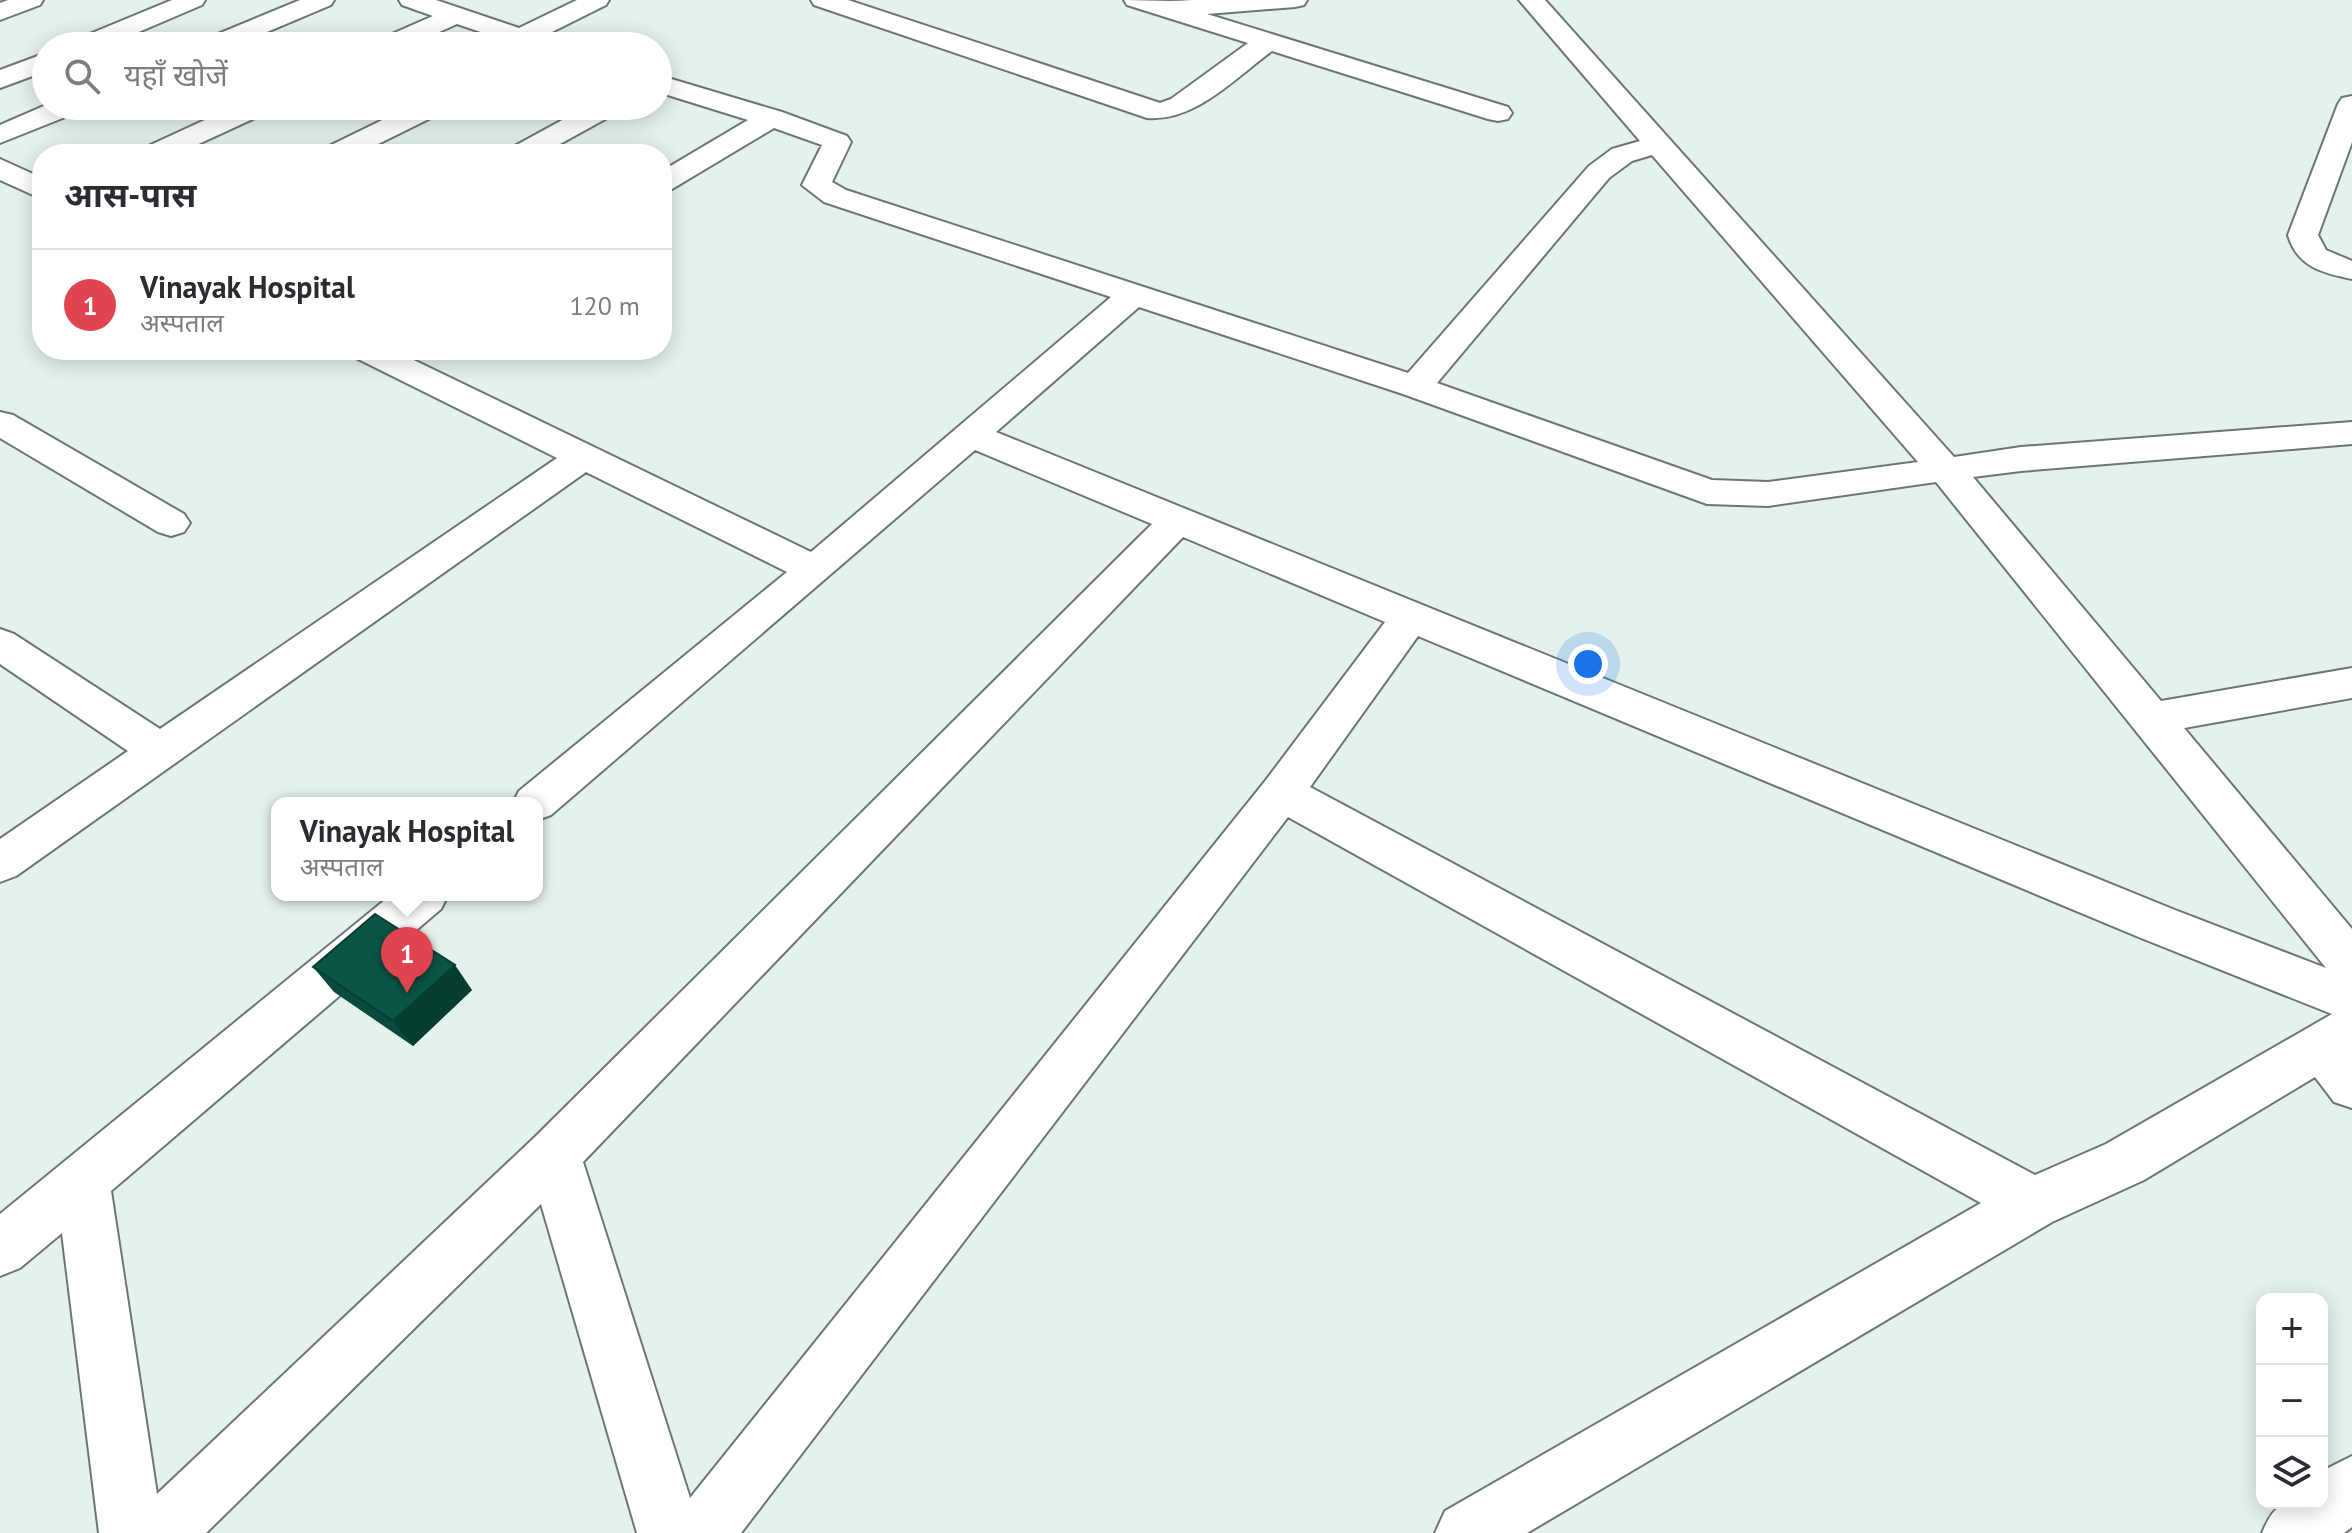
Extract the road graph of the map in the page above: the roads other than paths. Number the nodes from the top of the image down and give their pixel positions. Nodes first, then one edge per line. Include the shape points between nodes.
1 (31, 0) edge
2 (193, 0) edge
3 (322, 0) edge
4 (411, 0) edge
5 (597, 0) edge
6 (823, 0) edge
7 (1136, 0) edge
8 (1295, 0) edge
9 (1531, 0) edge
10 (1168, 10) junction
11 (0, 12) edge
12 (455, 15) junction
13 (117, 32) edge
14 (245, 32) edge
15 (418, 32) edge
16 (506, 32) edge
17 (531, 32) edge
18 (1267, 42) junction
19 (32, 67) edge
20 (0, 80) edge
21 (672, 87) edge
22 (2352, 104) edge
23 (1498, 113) dead end
24 (772, 118) junction
25 (35, 120) edge
26 (228, 120) edge
27 (404, 120) edge
28 (583, 120) edge
29 (0, 135) edge
30 (176, 144) edge
31 (355, 144) edge
32 (539, 144) edge
33 (1660, 144) junction
34 (0, 168) edge
35 (672, 177) edge
36 (32, 185) edge
37 (2352, 270) edge
38 (1134, 294) junction
39 (391, 360) edge
40 (1415, 387) junction
41 (0, 423) edge
42 (2352, 433) edge
43 (970, 435) junction
44 (585, 456) junction
45 (1943, 468) junction
46 (1179, 519) junction
47 (171, 523) dead end
48 (815, 570) junction
49 (1410, 617) junction
50 (7, 657) edge
51 (2352, 683) edge
52 (2153, 718) junction
53 (160, 751) junction
54 (1282, 792) junction
55 (542, 797) edge
56 (0, 863) edge
57 (417, 901) edge
58 (2352, 964) edge
59 (2352, 1000) edge
60 (2342, 1054) edge
61 (554, 1155) junction
62 (82, 1180) junction
63 (2033, 1203) junction
64 (0, 1249) edge
65 (2352, 1487) edge
66 (131, 1533) edge
67 (161, 1533) edge
68 (669, 1533) edge
69 (702, 1533) edge
70 (1467, 1533) edge
71 (2294, 1533) edge

1 - 11 street
2 - 13 street
3 - 14 street
4 - 12 street
5 - 17 street
6 - 18 street via 1147,110 1181,105
7 - 10 street
8 - 10 street
9 - 33 street
10 - 18 street
12 - 15 street
12 - 16 street
18 - 23 street
19 - 20 street
21 - 24 street
22 - 37 street via 2303,235 2311,255
24 - 35 street
24 - 38 street via 837,142 837,152 817,177 817,185 835,196
25 - 29 street
26 - 30 street
27 - 31 street
28 - 32 street
33 - 40 street via 1622,155 1599,172
33 - 45 street
34 - 36 street
38 - 40 street
38 - 43 street
39 - 44 street
40 - 45 street via 1707,492 1768,494
41 - 47 street
42 - 45 street
43 - 46 street
43 - 48 street
44 - 48 street
44 - 53 street
45 - 52 street
46 - 49 street
46 - 61 street
48 - 55 street
49 - 54 street
49 - 59 street
50 - 53 street
51 - 52 street
52 - 58 street
53 - 56 street
54 - 63 street
54 - 69 street
57 - 62 street
60 - 63 street
61 - 67 street
61 - 68 street
62 - 64 street
62 - 66 street
63 - 70 street
65 - 71 street

